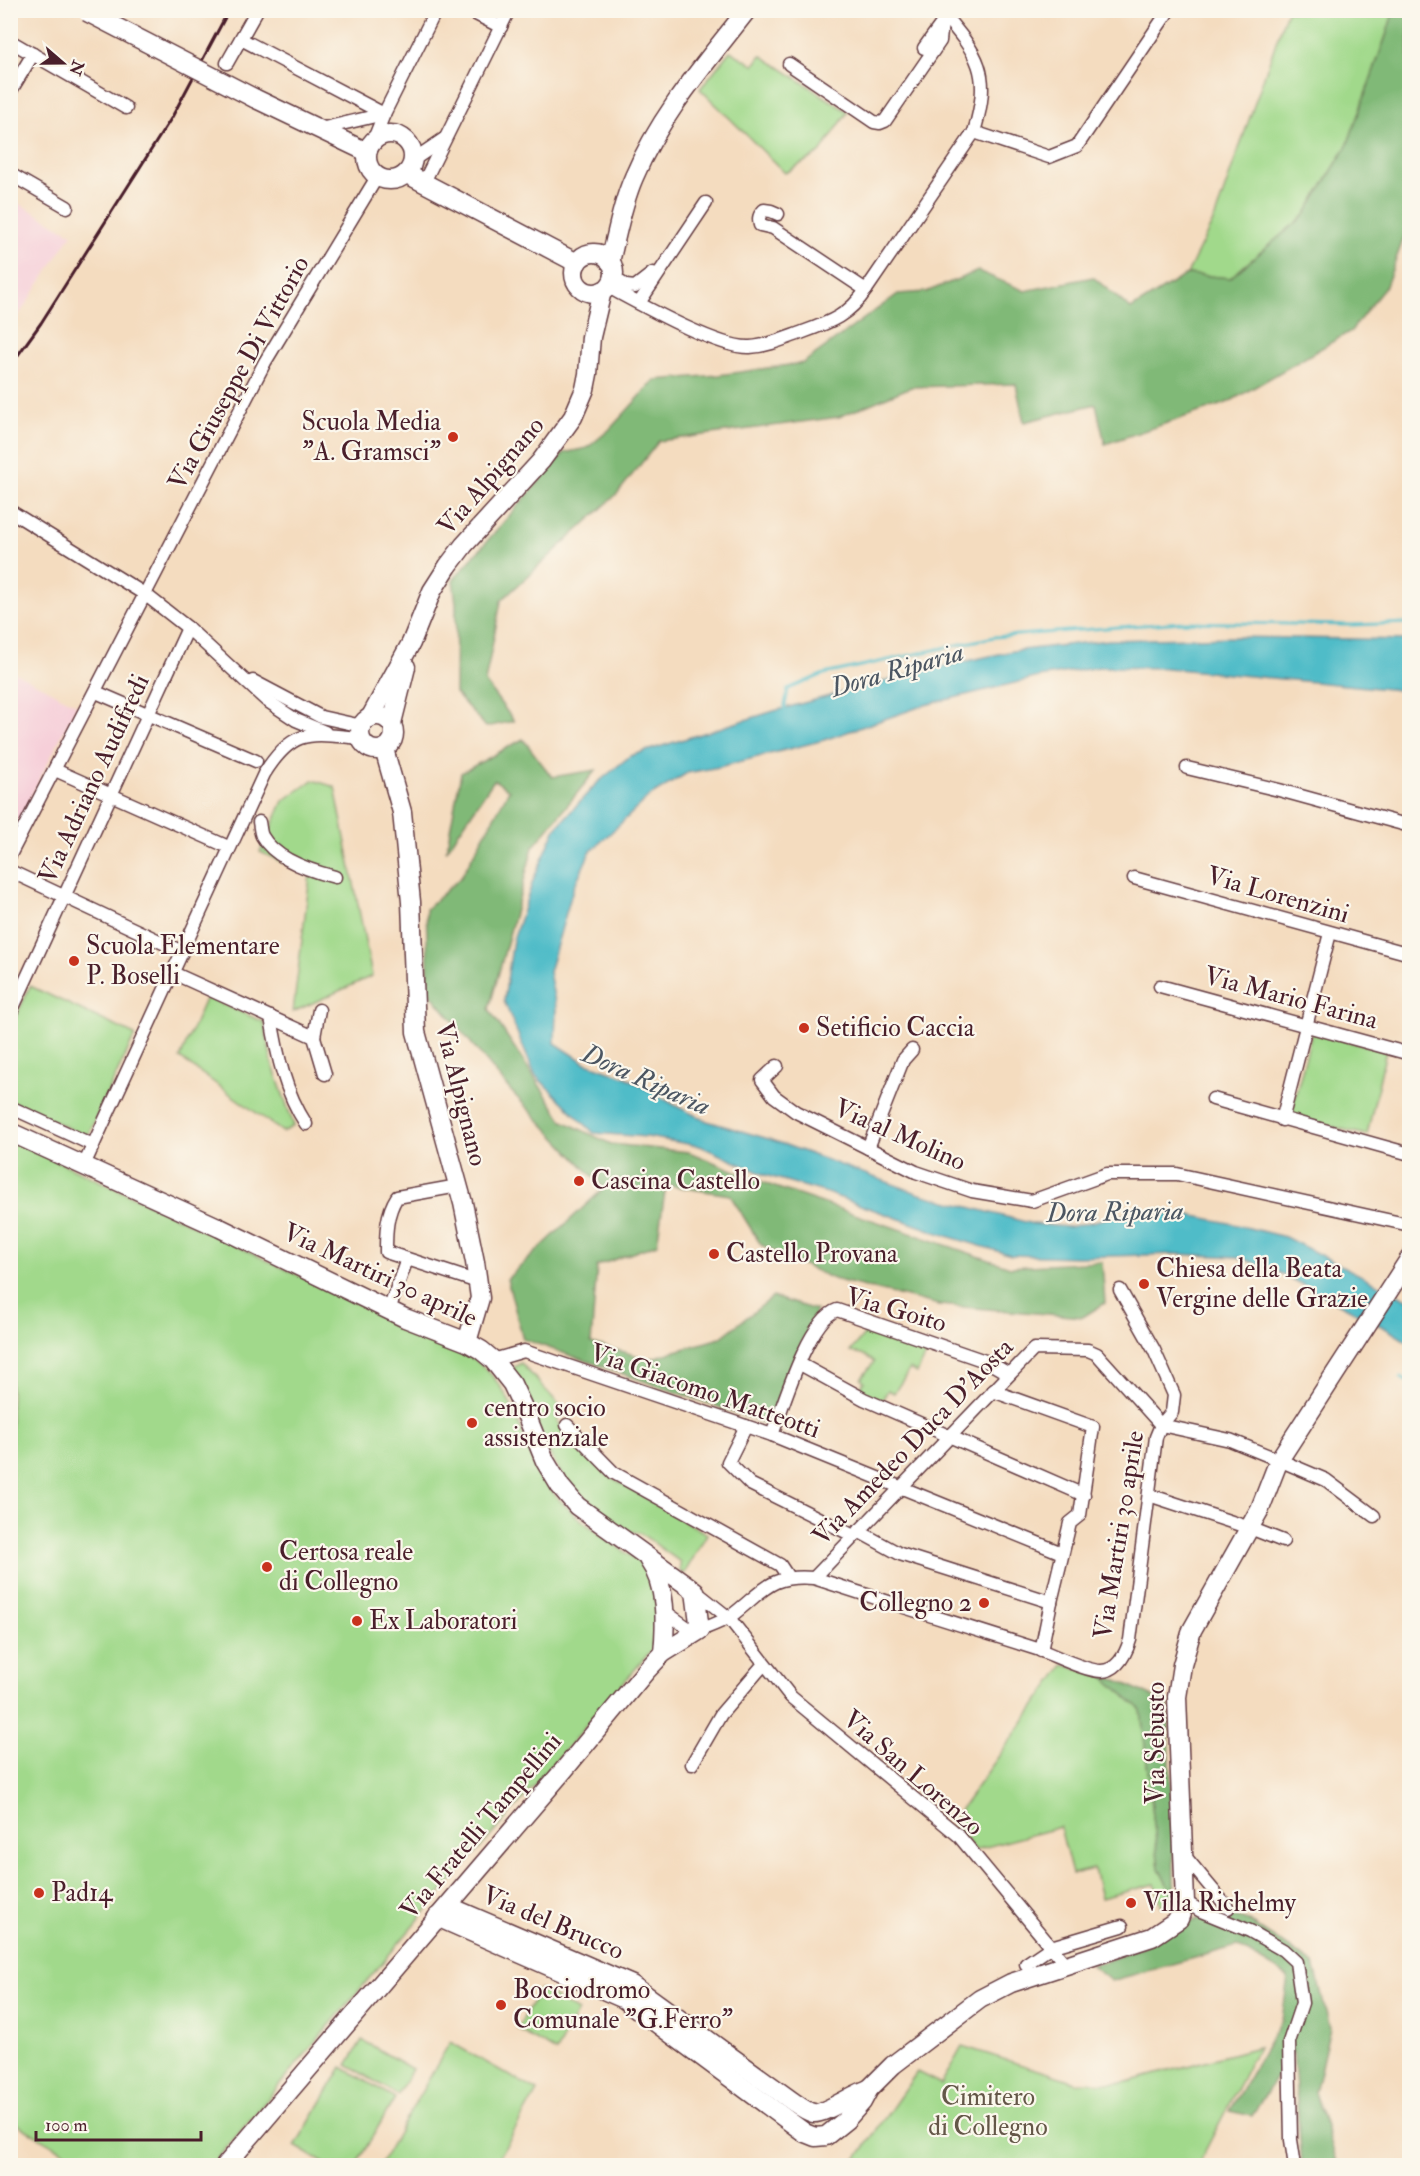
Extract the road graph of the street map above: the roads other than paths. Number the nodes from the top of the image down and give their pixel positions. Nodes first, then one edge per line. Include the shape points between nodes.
1 (257, 10) edge
2 (436, 10) edge
3 (468, 10) edge
4 (509, 10) edge
5 (747, 10) edge
6 (1168, 10) edge
7 (86, 11) edge
8 (943, 17) edge
9 (501, 27) junction
10 (241, 39) junction
11 (10, 41) edge
12 (924, 48) dead end
13 (33, 54) junction
14 (227, 63) dead end
15 (789, 64) dead end
16 (10, 92) edge
17 (126, 108) dead end
18 (384, 114) junction
19 (320, 129) junction
20 (974, 132) junction
21 (447, 137) junction
22 (370, 145) junction
23 (410, 167) junction
24 (10, 174) edge
25 (377, 177) junction
26 (424, 183) junction
27 (625, 202) junction
28 (706, 203) dead end
29 (67, 207) dead end
30 (778, 214) dead end
31 (584, 258) junction
32 (663, 264) junction
33 (604, 282) junction
34 (866, 290) junction
35 (639, 303) junction
36 (10, 511) edge
37 (146, 595) junction
38 (188, 628) junction
39 (411, 643) junction
40 (237, 673) junction
41 (96, 692) junction
42 (147, 716) junction
43 (392, 723) junction
44 (364, 727) junction
45 (334, 736) junction
46 (384, 749) junction
47 (256, 761) dead end
48 (1186, 768) dead end
49 (55, 770) junction
50 (110, 796) junction
51 (260, 822) dead end
52 (1410, 826) edge
53 (224, 845) dead end
54 (10, 855) edge
55 (10, 872) edge
56 (335, 877) dead end
57 (1134, 878) dead end
58 (64, 896) junction
59 (1330, 933) junction
60 (176, 949) dead end
61 (1410, 954) edge
62 (173, 973) junction
63 (1160, 986) dead end
64 (319, 1010) dead end
65 (10, 1014) edge
66 (271, 1017) junction
67 (1306, 1025) junction
68 (314, 1037) junction
69 (912, 1050) dead end
70 (1410, 1054) edge
71 (777, 1066) dead end
72 (325, 1074) dead end
73 (1213, 1099) dead end
74 (10, 1107) edge
75 (1282, 1120) junction
76 (306, 1124) dead end
77 (10, 1132) edge
78 (93, 1145) junction
79 (868, 1148) junction
80 (1410, 1154) edge
81 (84, 1165) junction
82 (458, 1186) junction
83 (1410, 1225) edge
84 (407, 1259) junction
85 (1408, 1261) edge
86 (478, 1282) junction
87 (1120, 1290) dead end
88 (389, 1310) junction
89 (467, 1342) junction
90 (493, 1360) junction
91 (800, 1364) junction
92 (1010, 1374) junction
93 (993, 1391) junction
94 (567, 1425) dead end
95 (1161, 1425) junction
96 (746, 1426) junction
97 (772, 1435) junction
98 (950, 1436) junction
99 (1279, 1460) junction
100 (900, 1488) junction
101 (1084, 1495) junction
102 (1149, 1495) junction
103 (1374, 1516) dead end
104 (1250, 1528) junction
105 (856, 1534) junction
106 (1283, 1541) dead end
107 (1062, 1553) junction
108 (647, 1557) junction
109 (788, 1577) junction
110 (814, 1578) junction
111 (695, 1591) junction
112 (1051, 1602) junction
113 (664, 1611) junction
114 (729, 1617) junction
115 (698, 1632) junction
116 (1041, 1651) junction
117 (663, 1653) junction
118 (764, 1664) junction
119 (692, 1764) dead end
120 (1183, 1854) junction
121 (1185, 1902) junction
122 (1228, 1908) dead end
123 (442, 1911) junction
124 (1122, 1926) dead end
125 (1051, 1947) junction
126 (1026, 1964) dead end
127 (1066, 1965) junction
128 (225, 2166) edge
129 (1295, 2166) edge

1 - 10 street
2 - 18 street
3 - 9 street
4 - 9 street
5 - 27 street, Via Alpignano via 665,117
6 - 20 street via 1077,146 1049,158
7 - 19 street, bridge
8 - 12 street
8 - 15 street via 939,41 880,123
8 - 20 street via 978,62 983,83
9 - 21 street
10 - 14 street
10 - 18 street
11 - 13 street
13 - 16 street
13 - 17 street
18 - 19 street
18 - 22 street
19 - 22 street
20 - 34 street
21 - 23 street
21 - 26 street
22 - 23 street via 384,134 395,133 405,138 411,146
22 - 25 street via 367,162
23 - 25 street via 395,180
23 - 26 street
24 - 29 street
25 - 37 street, Via Giuseppe Di Vittorio via 266,362
26 - 31 street
27 - 31 street, Via Alpignano via 610,233
27 - 33 street, Via Alpignano
28 - 32 street
30 - 34 street via 764,210 758,220 760,225 773,228
31 - 33 street via 601,254
31 - 33 street via 574,271 580,287
32 - 33 street via 635,287
32 - 35 street
33 - 35 street
33 - 39 street, Via Alpignano via 591,337 585,389 573,417 541,461 448,566 432,591
34 - 35 street via 846,314 826,324 751,347 734,346
36 - 37 street
37 - 38 street
37 - 41 street, Via Giuseppe Di Vittorio
38 - 40 street
38 - 42 street, Via Adriano Audifredi
39 - 43 street, Via Alpignano
39 - 44 street, Via Alpignano
40 - 44 street via 315,714
40 - 45 street via 286,714
41 - 42 street
41 - 49 street, Via Giuseppe Di Vittorio
42 - 47 street
42 - 50 street, Via Adriano Audifredi
43 - 44 street via 383,717
43 - 46 street via 394,737
44 - 45 street
44 - 46 street via 365,745
45 - 62 street via 302,736 274,759
46 - 82 street, Via Alpignano via 402,812 411,902 416,1032
48 - 52 street
49 - 50 street
49 - 54 street, Via Giuseppe Di Vittorio
50 - 53 street
50 - 58 street, Via Adriano Audifredi
51 - 56 street via 262,835 277,852
55 - 58 street
57 - 59 street, Via Lorenzini
58 - 60 street
58 - 65 street, Via Adriano Audifredi
59 - 61 street, Via Lorenzini
59 - 67 street
62 - 66 street
62 - 78 street
63 - 67 street, Via Mario Farina
64 - 68 street
66 - 68 street
66 - 76 street via 288,1088
67 - 70 street, Via Mario Farina
67 - 75 street
68 - 72 street
69 - 79 street via 903,1060
71 - 79 street, Via al Molino via 762,1080 774,1096 795,1112
73 - 75 street
74 - 78 street
75 - 80 street
77 - 81 street, Via Martiri 30 aprile
78 - 81 street
79 - 83 street, Via al Molino via 916,1172 972,1191 1032,1201 1107,1174 1177,1174
81 - 88 street, Via Martiri 30 aprile
82 - 84 street via 397,1197 386,1229 386,1252
82 - 86 street, Via Alpignano
84 - 86 street
84 - 88 street
85 - 99 street, Via Sebusto
86 - 89 street, Via Alpignano via 480,1298
87 - 95 street, Via Martiri 30 aprile via 1174,1395 1172,1412
88 - 89 street, Via Martiri 30 aprile
89 - 90 street, Via Martiri 30 aprile
90 - 96 street, Via Giacomo Matteotti via 524,1351
90 - 108 street, Via Martiri 30 aprile via 512,1384 560,1486 577,1506
91 - 92 street, Via Goito via 821,1321 837,1310 988,1362
91 - 97 street, Via Goito
91 - 98 street via 864,1399
92 - 93 street, Via Amedeo Duca D'Aosta
92 - 95 street, Via Amedeo Duca D'Aosta via 1034,1349 1088,1350 1097,1354
93 - 98 street, Via Amedeo Duca D'Aosta
93 - 101 street via 1093,1427
94 - 109 street via 614,1473 780,1565
95 - 99 street via 1230,1440
95 - 102 street, Via Martiri 30 aprile
96 - 97 street, Via Giacomo Matteotti
96 - 105 street via 728,1462 750,1484
97 - 100 street, Via Giacomo Matteotti
98 - 100 street, Via Amedeo Duca D'Aosta
98 - 101 street
99 - 103 street via 1326,1480
99 - 104 street, Via Sebusto
100 - 105 street, Via Amedeo Duca D'Aosta
100 - 107 street, Via Giacomo Matteotti
101 - 107 street via 1080,1515 1070,1523
102 - 104 street
102 - 116 street, Via Martiri 30 aprile via 1134,1620 1125,1655 1103,1672
104 - 106 street
104 - 120 street, Via Sebusto via 1192,1630 1182,1665 1177,1697
105 - 110 street, Via Amedeo Duca D'Aosta
105 - 112 street via 900,1554
107 - 112 street
108 - 111 street, Via Martiri 30 aprile
108 - 113 street, Via Martiri 30 aprile via 659,1579
109 - 110 street, Via Fratelli Tampellini
109 - 114 street, Via Fratelli Tampellini via 772,1582
110 - 116 street, Via Martiri 30 aprile
111 - 114 street, Via Martiri 30 aprile
111 - 115 street
112 - 116 street
113 - 115 street
113 - 117 street, Via Martiri 30 aprile
114 - 115 street, Via Fratelli Tampellini
114 - 118 street, Via San Lorenzo
115 - 117 street, Via Fratelli Tampellini
117 - 123 street, Via Fratelli Tampellini
118 - 119 street via 721,1714
118 - 125 street, Via San Lorenzo via 809,1713 958,1835
120 - 121 street, Via Sebusto
120 - 122 street
121 - 127 street via 1179,1918 1152,1937
121 - 129 street via 1250,1931 1296,1962 1302,2003 1289,2042
123 - 127 street, Via del Brucco via 624,1999 809,2135 826,2136 857,2108 893,2065 980,1999 1011,1983
123 - 128 street, Via Fratelli Tampellini
124 - 125 street
125 - 126 street
125 - 127 street, Via San Lorenzo

